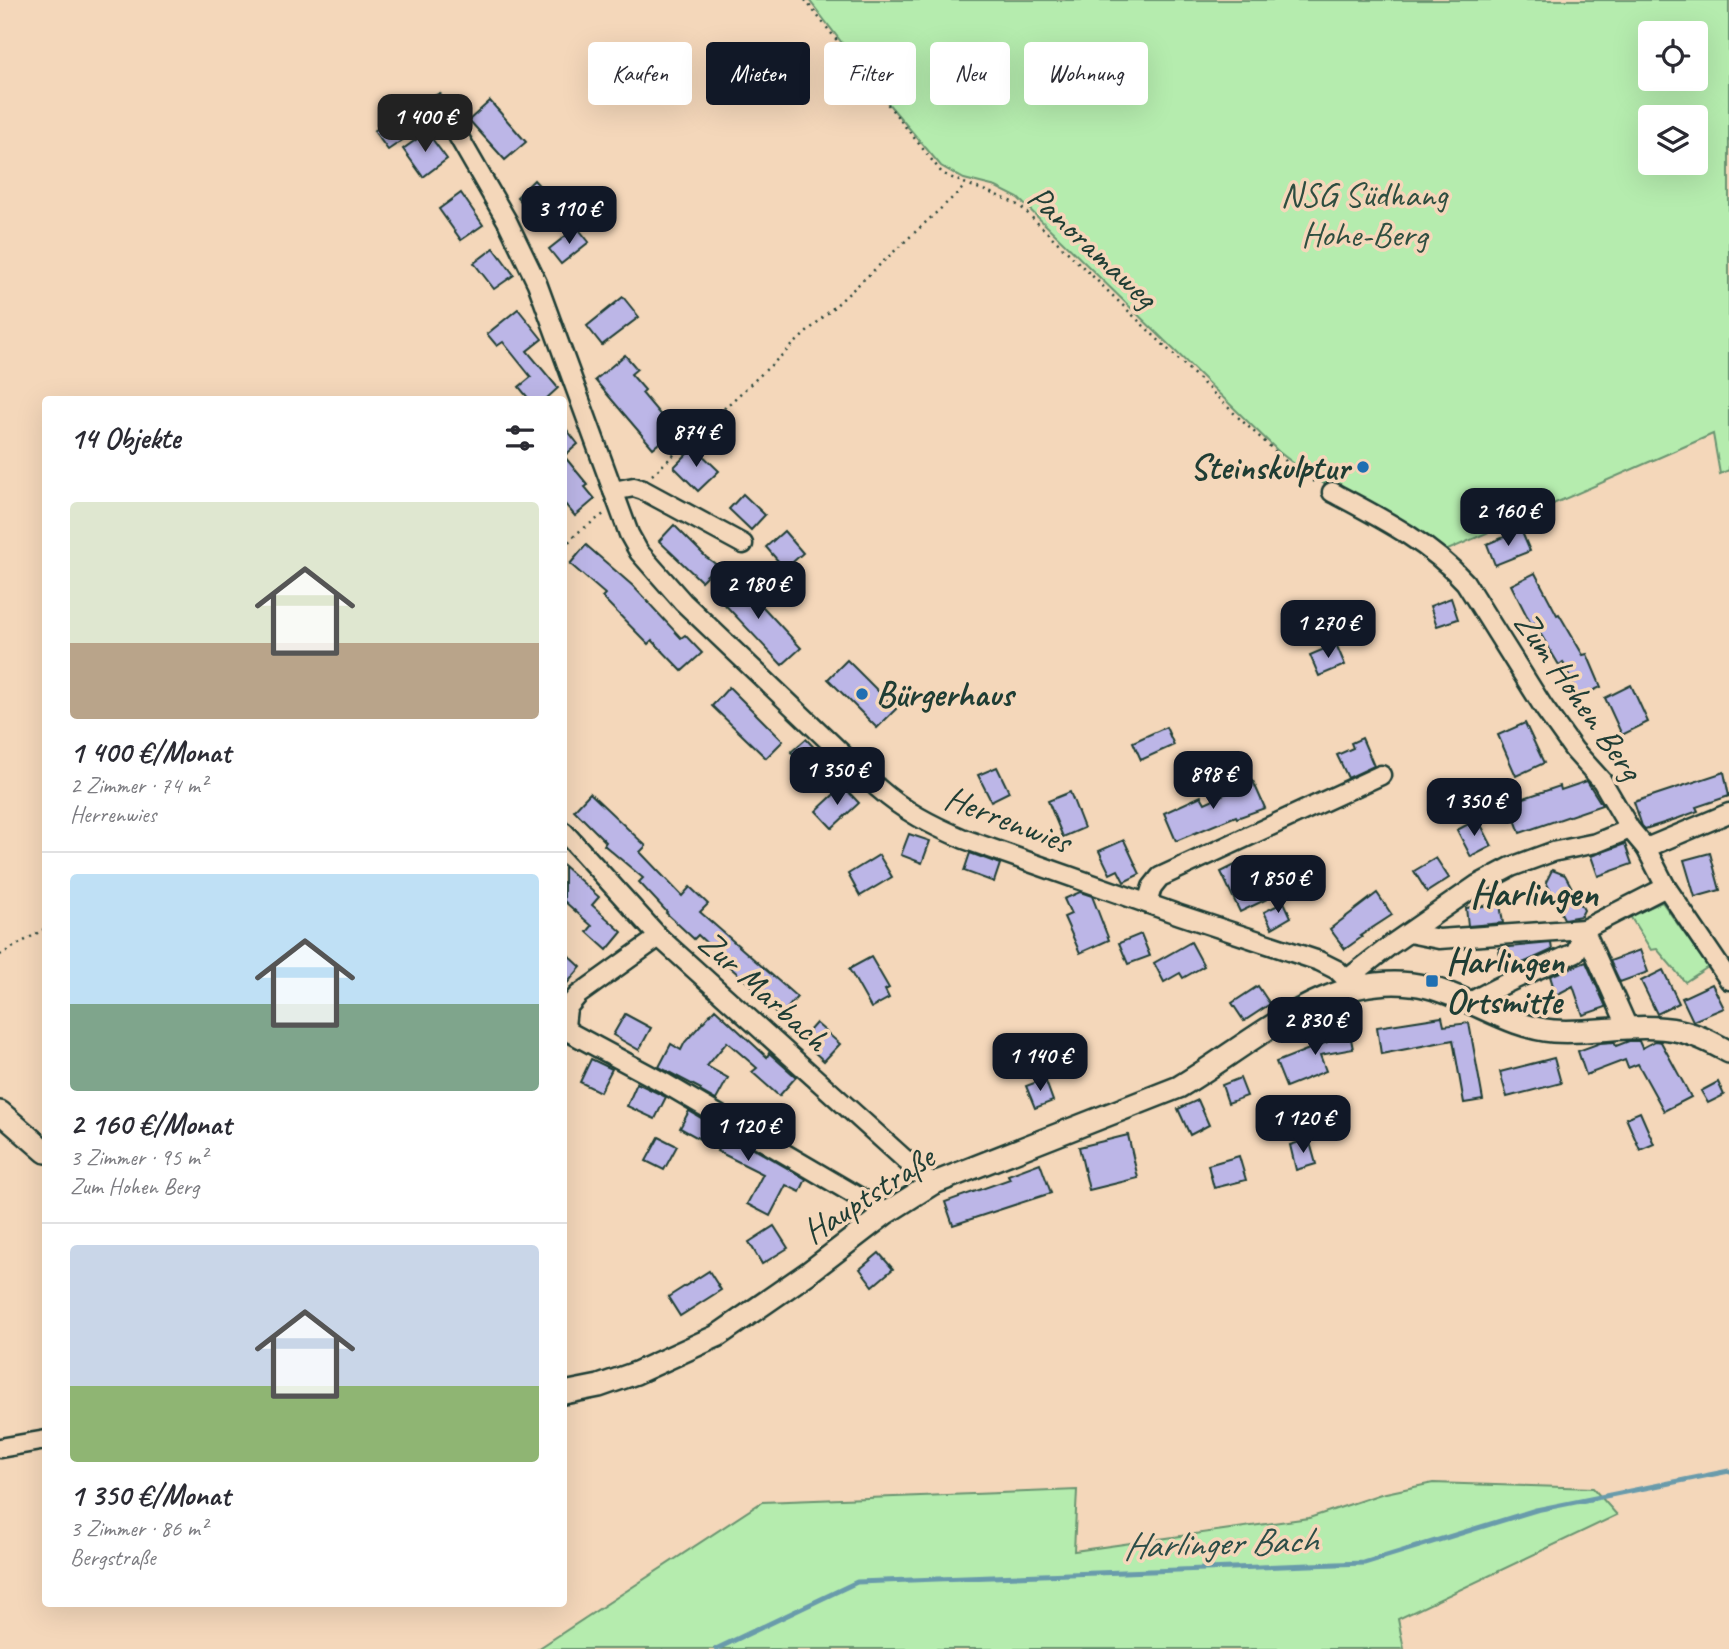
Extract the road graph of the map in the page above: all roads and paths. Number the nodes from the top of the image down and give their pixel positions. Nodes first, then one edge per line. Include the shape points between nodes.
1 (805, 0) edge
2 (457, 135) dead end
3 (963, 188) dead end
4 (643, 490) junction
5 (1332, 492) joint
6 (616, 498) junction
7 (567, 544) edge
8 (743, 544) dead end
9 (1381, 775) dead end
10 (1729, 813) edge
11 (1630, 829) junction
12 (567, 835) edge
13 (1646, 848) junction
14 (1666, 887) junction
15 (1147, 904) junction
16 (1584, 929) junction
17 (42, 930) edge
18 (1409, 933) junction
19 (659, 937) junction
20 (0, 955) edge
21 (1729, 980) edge
22 (1351, 983) junction
23 (1469, 1003) junction
24 (567, 1008) edge
25 (567, 1028) edge
26 (1628, 1028) junction
27 (1729, 1052) edge
28 (0, 1112) edge
29 (42, 1149) edge
30 (932, 1184) junction
31 (886, 1213) junction
32 (567, 1392) edge
33 (42, 1441) edge
34 (0, 1448) edge

1 - 5 path, Panoramaweg via 942,173 1021,207 1301,475
2 - 6 street, Herrenwies via 523,251
3 - 4 path via 649,478
4 - 6 street via 634,487
4 - 8 street
5 - 11 street, Zum Hohen Berg via 1408,534 1459,575 1544,708 1602,781
6 - 7 path
6 - 15 street, Herrenwies via 639,552 683,602 900,807 964,839
9 - 15 street via 1160,877
10 - 13 street
11 - 13 street, Zum Hohen Berg
11 - 18 street via 1511,867
12 - 19 street, Zur Marbach
13 - 14 street, Zum Hohen Berg
14 - 16 street
14 - 21 street, Zum Hohen Berg
15 - 22 street, Herrenwies via 1319,961
16 - 18 street via 1439,939
16 - 23 street via 1576,952 1492,988
16 - 26 street
17 - 20 path
18 - 22 street via 1382,951
19 - 24 street via 578,995
19 - 30 street, Zur Marbach
22 - 23 street, Hauptstraße via 1409,984
22 - 30 street, Hauptstraße via 1275,1025 1180,1087
23 - 26 street, Hauptstraße via 1531,1028 1571,1032
25 - 31 street
26 - 27 street, Hauptstraße via 1682,1031
28 - 29 street
30 - 31 street, Hauptstraße
31 - 32 street, Hauptstraße via 717,1336 636,1373
33 - 34 street

